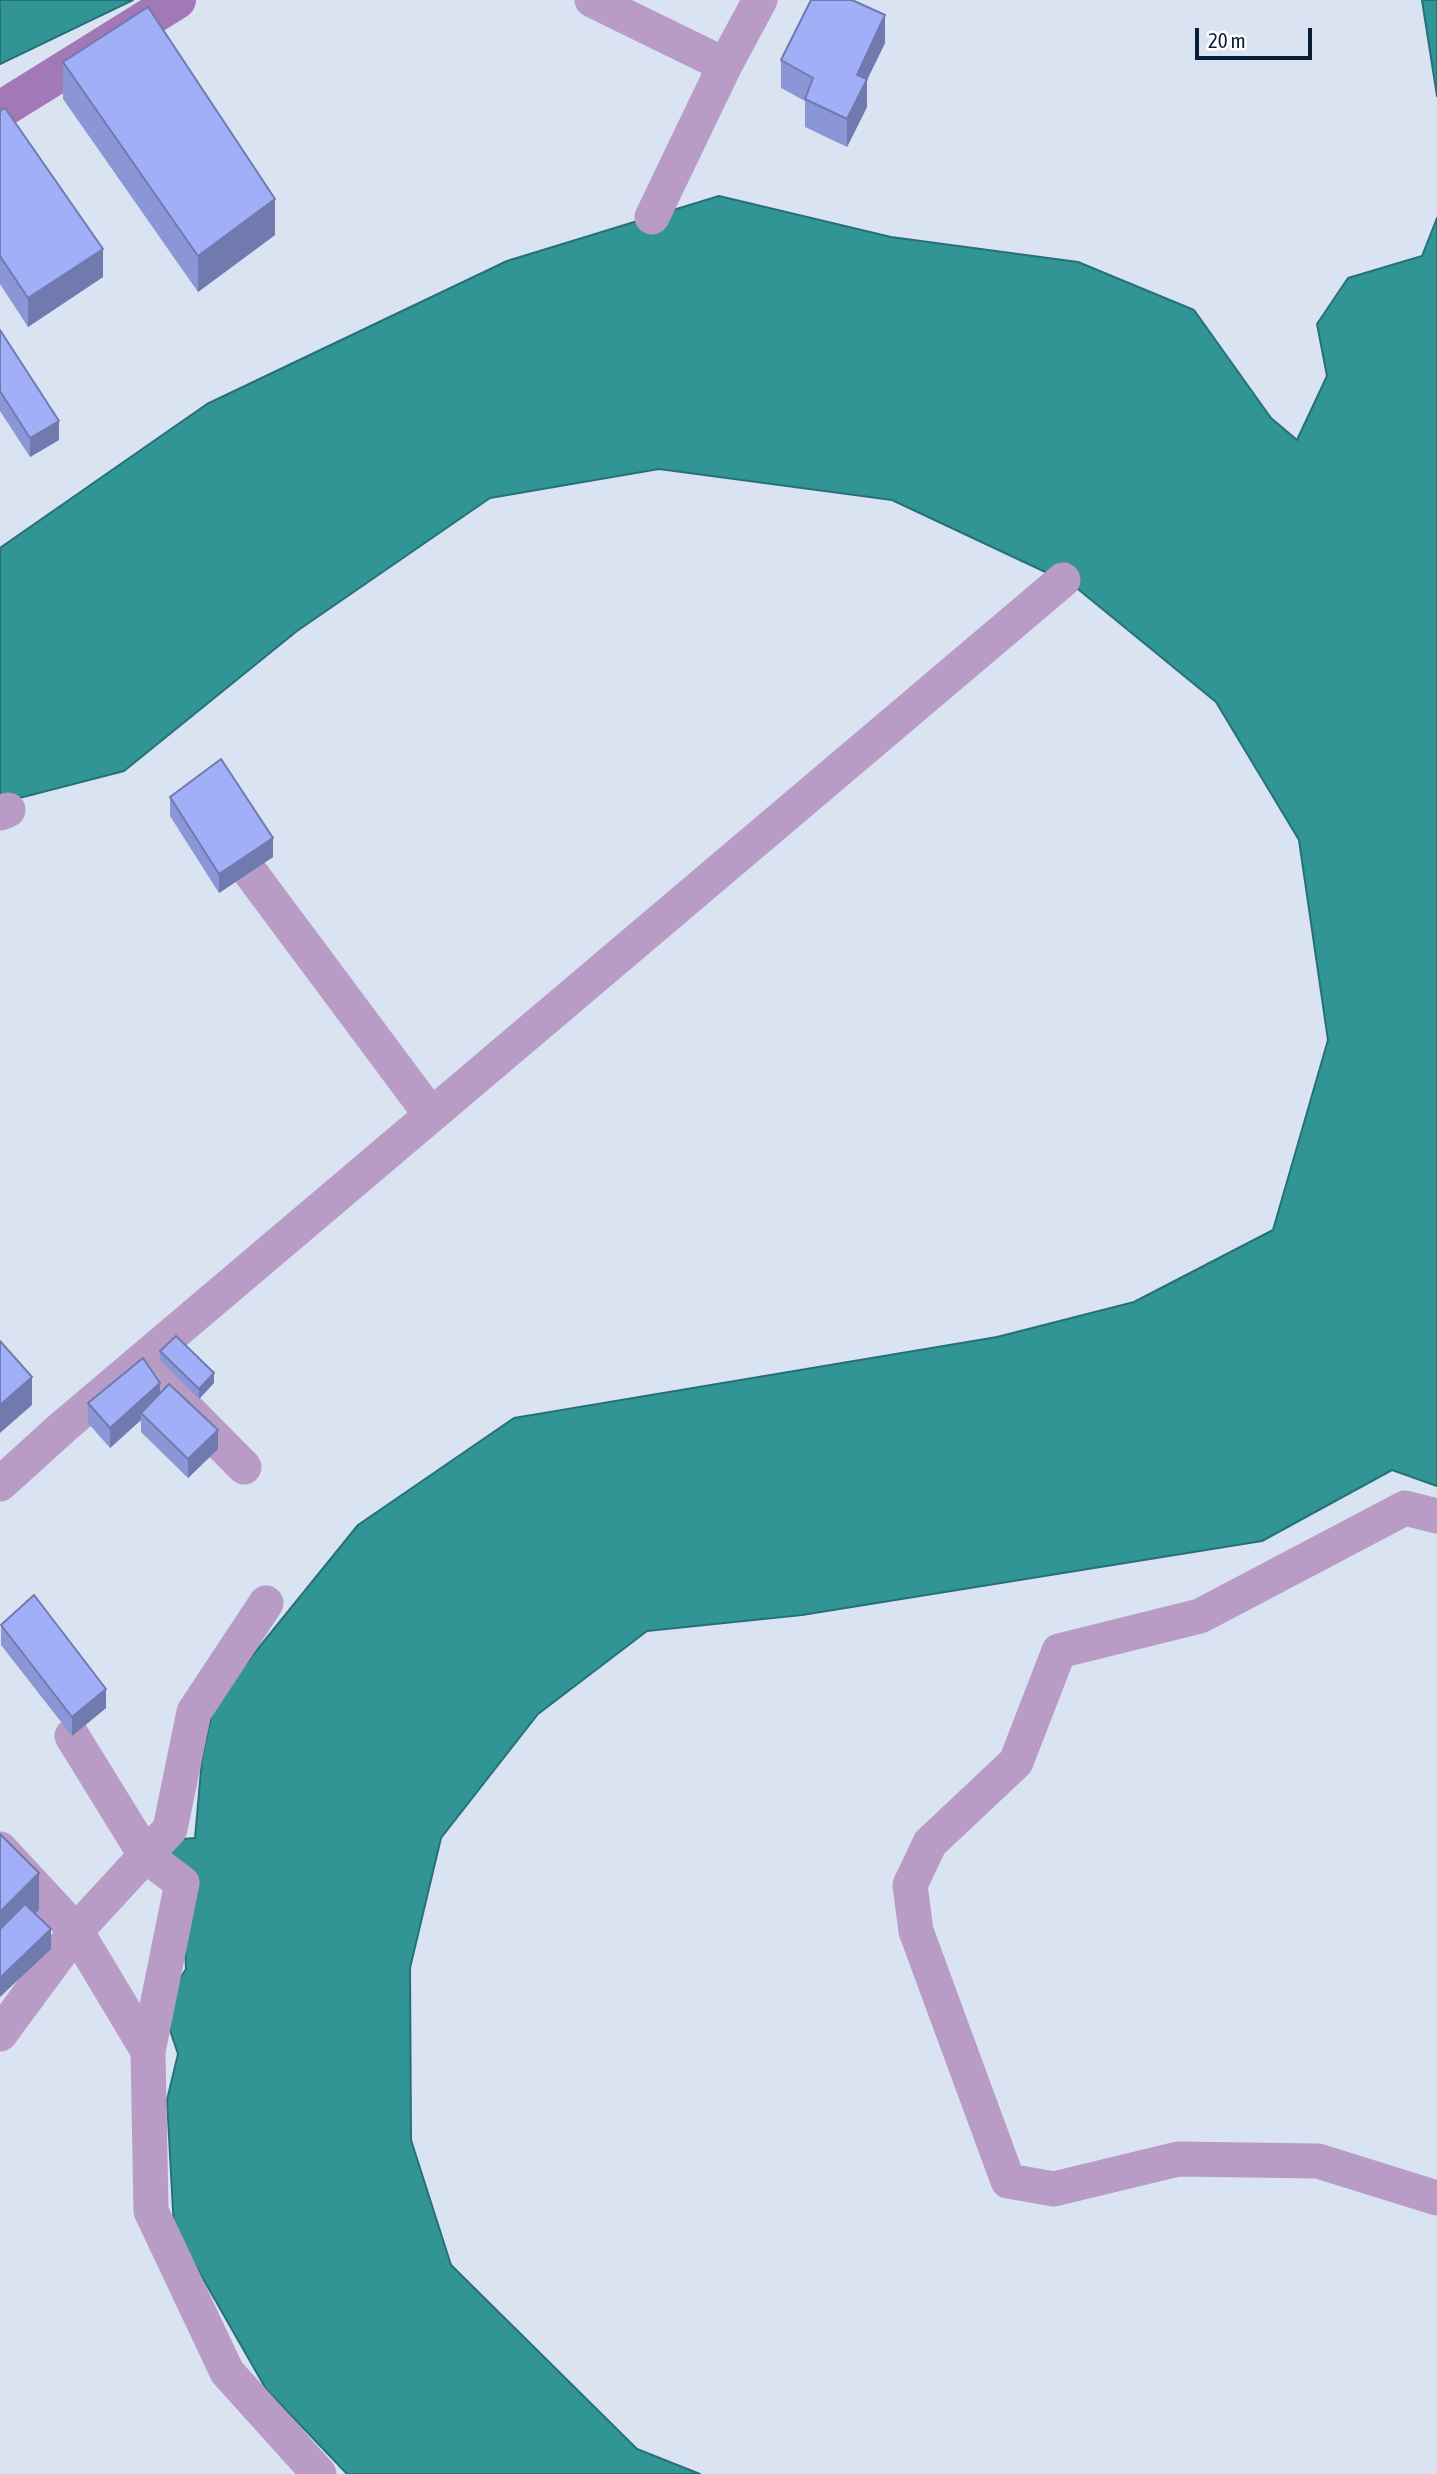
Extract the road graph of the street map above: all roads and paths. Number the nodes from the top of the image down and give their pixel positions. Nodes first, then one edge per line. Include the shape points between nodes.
1 (177, 0) edge
2 (592, 0) edge
3 (760, 0) edge
4 (725, 65) junction
5 (0, 110) edge
6 (652, 217) dead end
7 (1063, 580) dead end
8 (250, 872) edge
9 (431, 1115) junction
10 (140, 1362) junction
11 (244, 1467) dead end
12 (0, 1484) edge
13 (1437, 1516) edge
14 (266, 1603) dead end
15 (72, 1737) edge
16 (0, 1849) edge
17 (146, 1856) junction
18 (76, 1931) junction
19 (0, 2034) edge
20 (148, 2051) junction
21 (1437, 2198) edge
22 (319, 2474) edge

1 - 5 street
2 - 4 street
3 - 4 street
4 - 6 street
7 - 9 street
8 - 9 street
9 - 10 street
10 - 11 street
10 - 12 street
13 - 21 street via 1405,1508 1200,1616 1059,1651 1016,1762 930,1843 910,1885 916,1931 1008,2181 1054,2189 1178,2159 1318,2161
14 - 17 street via 194,1712 170,1829
15 - 17 street
16 - 18 street
17 - 18 street
17 - 20 street via 182,1883
18 - 19 street
18 - 20 street
20 - 22 street via 151,2211 227,2372

